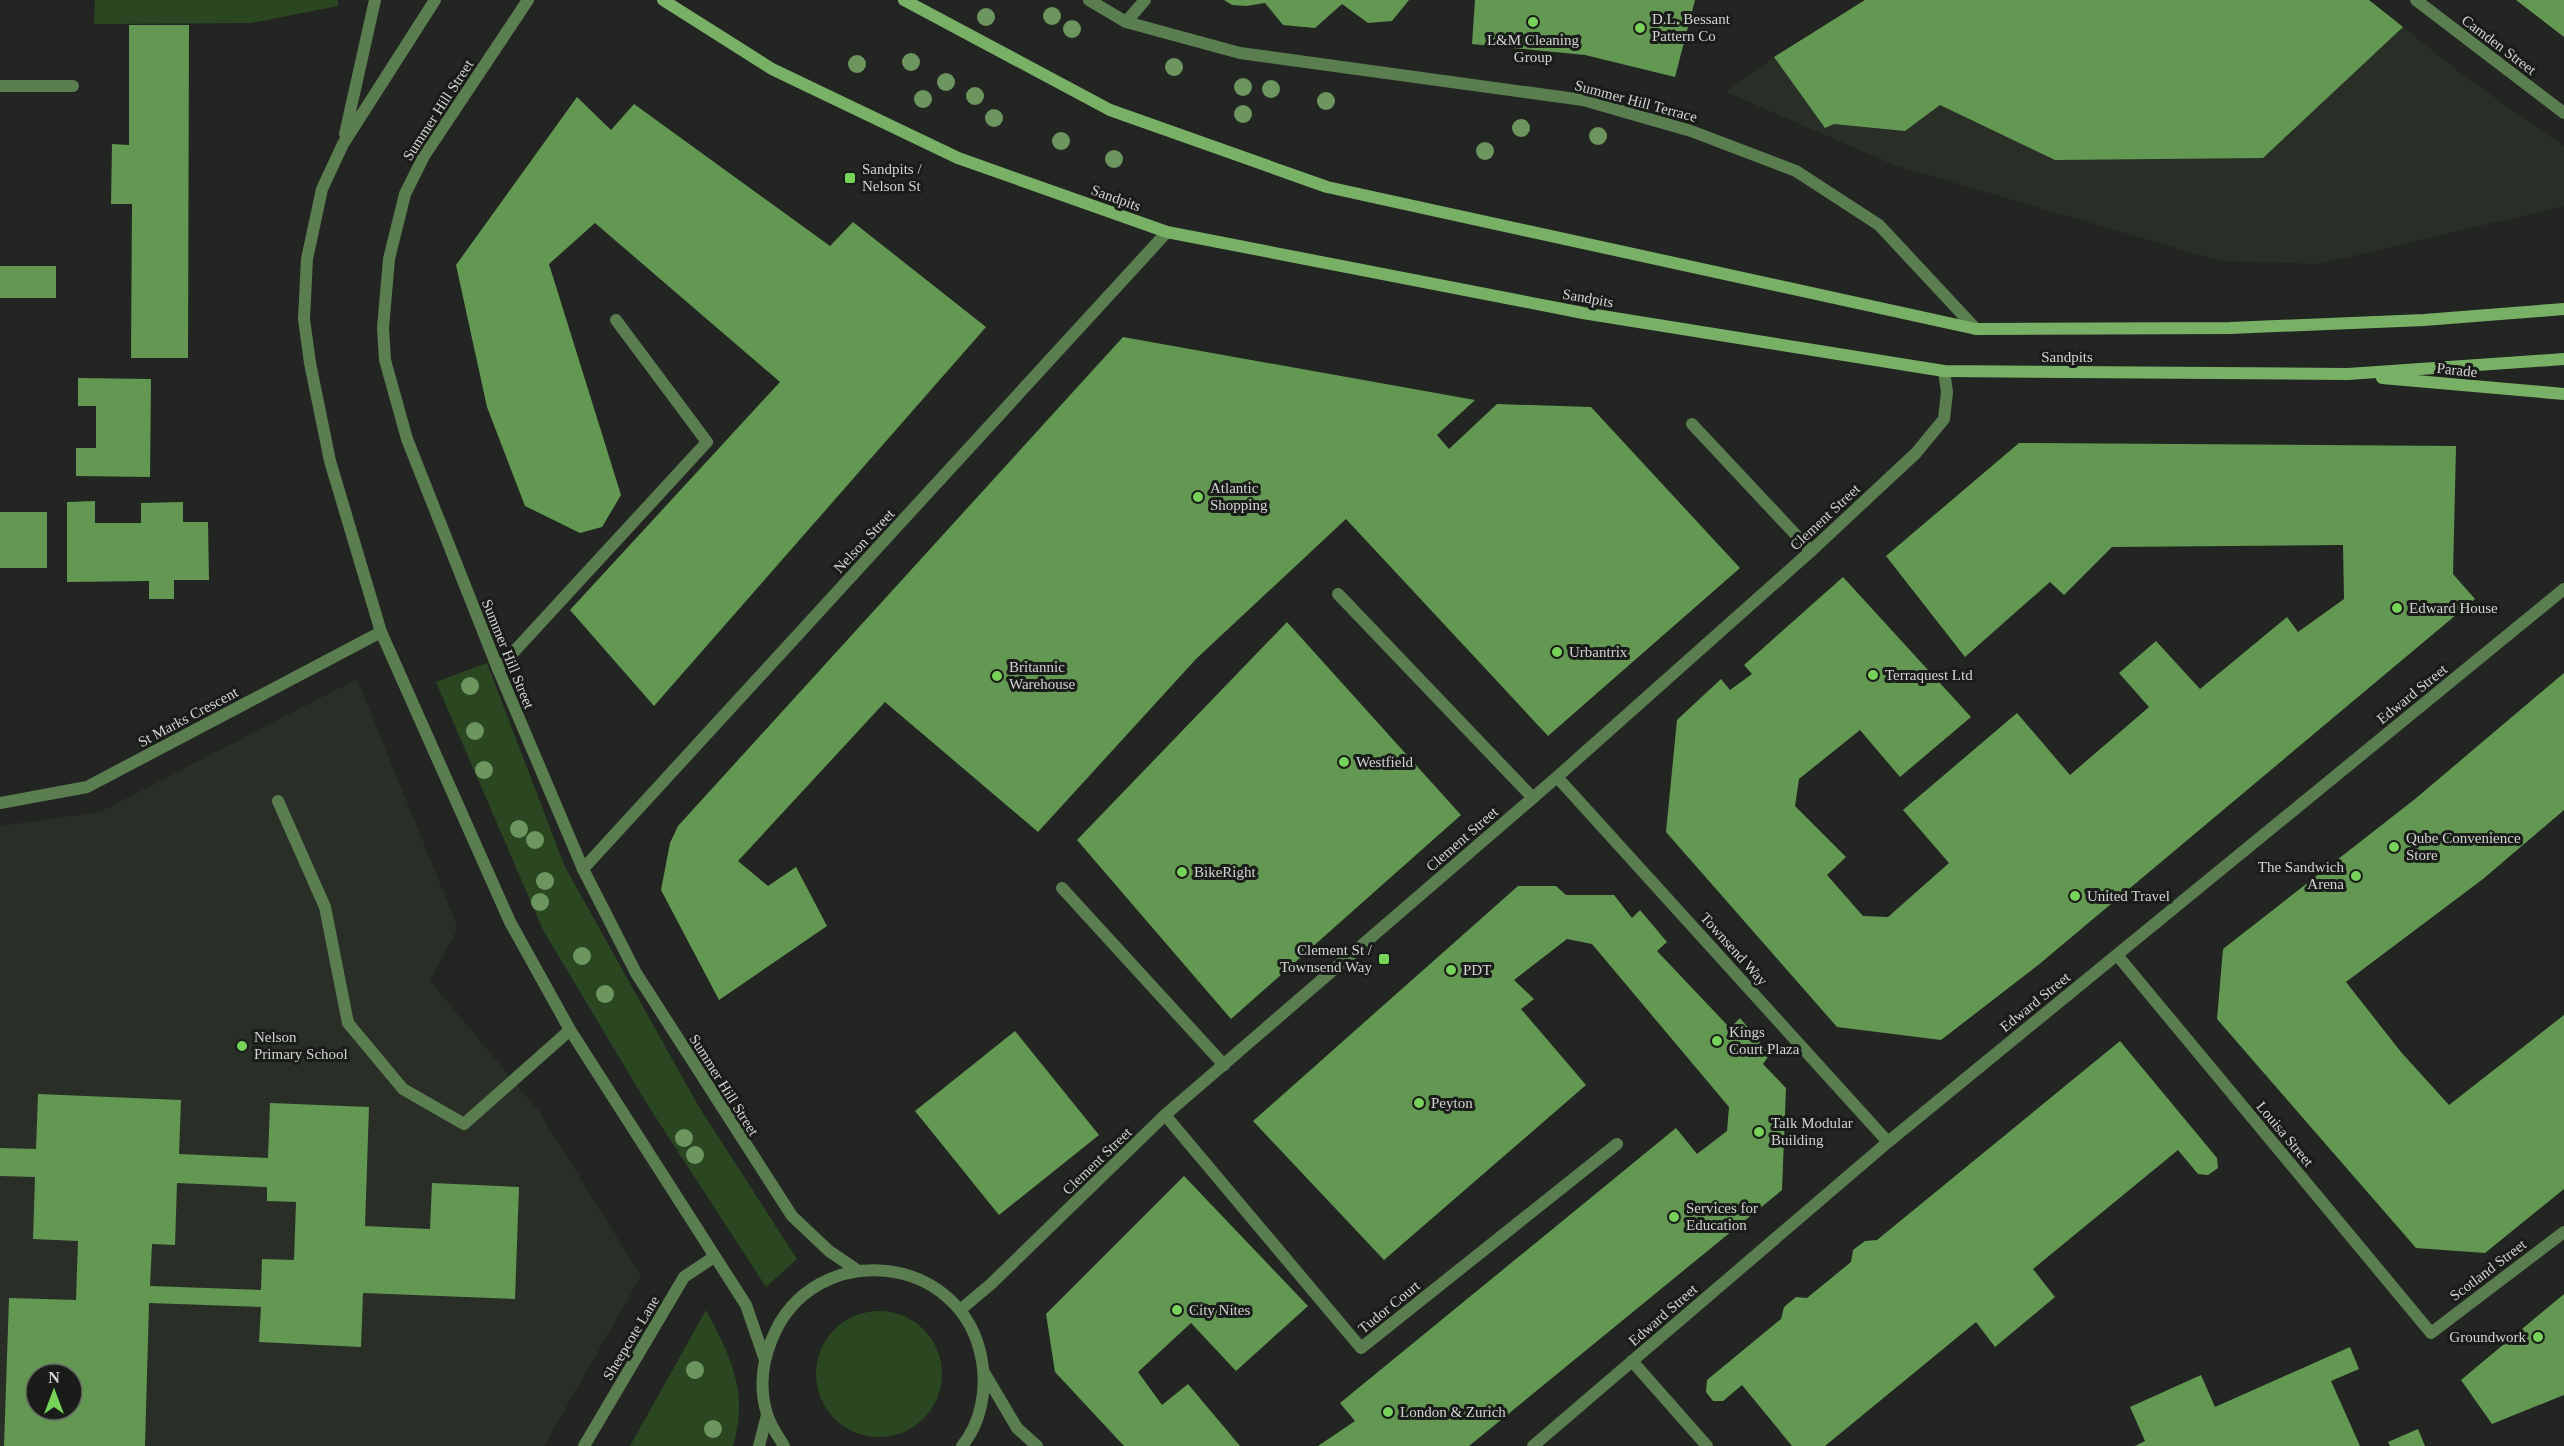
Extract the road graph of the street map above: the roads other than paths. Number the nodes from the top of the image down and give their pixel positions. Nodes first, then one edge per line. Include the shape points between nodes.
1 (375, 0) edge
2 (435, 0) edge
3 (528, 0) edge
4 (663, 0) edge
5 (904, 0) edge
6 (1089, 0) edge
7 (1145, 0) edge
8 (2416, 0) edge
9 (1126, 22) junction
10 (0, 86) edge
11 (73, 86) dead end
12 (2564, 113) edge
13 (343, 144) junction
14 (1167, 232) junction
15 (2564, 309) edge
16 (616, 320) dead end
17 (1976, 329) junction
18 (2564, 359) edge
19 (1944, 371) junction
20 (2348, 374) junction
21 (2564, 394) edge
22 (1692, 424) dead end
23 (1811, 551) junction
24 (2564, 589) edge
25 (1338, 594) dead end
26 (381, 632) junction
27 (498, 669) junction
28 (1557, 777) junction
29 (1533, 798) junction
30 (278, 801) dead end
31 (0, 803) edge
32 (583, 869) junction
33 (1062, 888) dead end
34 (2117, 955) junction
35 (570, 1030) junction
36 (1224, 1065) junction
37 (1166, 1115) junction
38 (1888, 1142) junction
39 (1617, 1144) dead end
40 (2564, 1232) edge
41 (714, 1257) junction
42 (857, 1270) junction
43 (960, 1310) junction
44 (2431, 1332) joint
45 (764, 1357) junction
46 (1632, 1361) junction
47 (985, 1374) junction
48 (767, 1415) junction
49 (584, 1446) edge
50 (759, 1446) edge
51 (784, 1446) edge
52 (962, 1446) edge
53 (1037, 1446) edge
54 (1533, 1446) edge
55 (1707, 1446) edge

1 - 13 street
2 - 13 street
3 - 27 street, Summer Hill Street via 424,156 405,194 389,259 382,328 385,360 407,439
4 - 14 main road, Sandpits via 772,69 958,158
5 - 17 main road, Sandpits via 1110,110 1327,187
6 - 9 street, Summer Hill Terrace
7 - 9 street
8 - 12 street, Camden Street
9 - 17 street, Summer Hill Terrace via 1240,53 1583,100 1691,131 1796,171 1879,225
10 - 11 street
13 - 26 street via 322,189 308,259 304,319 309,363 330,461
14 - 19 main road, Sandpits via 1583,313
14 - 32 street, Nelson Street
15 - 17 main road, Sandpits via 2424,320 2230,328
16 - 27 street via 707,442
18 - 20 main road, Sandpits
19 - 20 main road, Sandpits
19 - 23 street, Clement Street via 1944,419 1916,453
20 - 21 main road, Parade
22 - 23 street
23 - 28 street, Clement Street
24 - 34 street, Edward Street
25 - 29 street
26 - 31 street, St Marks Crescent via 87,787
26 - 35 street via 510,922
27 - 32 street, Summer Hill Street
28 - 29 street, Clement Street
28 - 38 street, Townsend Way
29 - 36 street, Clement Street
30 - 35 street via 325,907 348,1023 403,1089 464,1124
32 - 42 street, Summer Hill Street via 636,973 792,1216 829,1251
33 - 36 street
34 - 38 street, Edward Street
34 - 44 street, Louisa Street
35 - 41 street
36 - 37 street, Clement Street
37 - 39 street, Tudor Court via 1361,1348
37 - 43 street, Clement Street
38 - 46 street, Edward Street
40 - 44 street, Scotland Street
41 - 45 street via 746,1305
41 - 49 street, Sheepcote Lane via 684,1277
42 - 43 street via 898,1272 927,1282
42 - 45 street via 829,1278 803,1294 778,1323
43 - 47 street via 980,1347
45 - 48 street via 762,1387
46 - 54 street, Edward Street
46 - 55 street
47 - 52 street via 982,1407
47 - 53 street via 1017,1428
48 - 50 street
48 - 51 street

